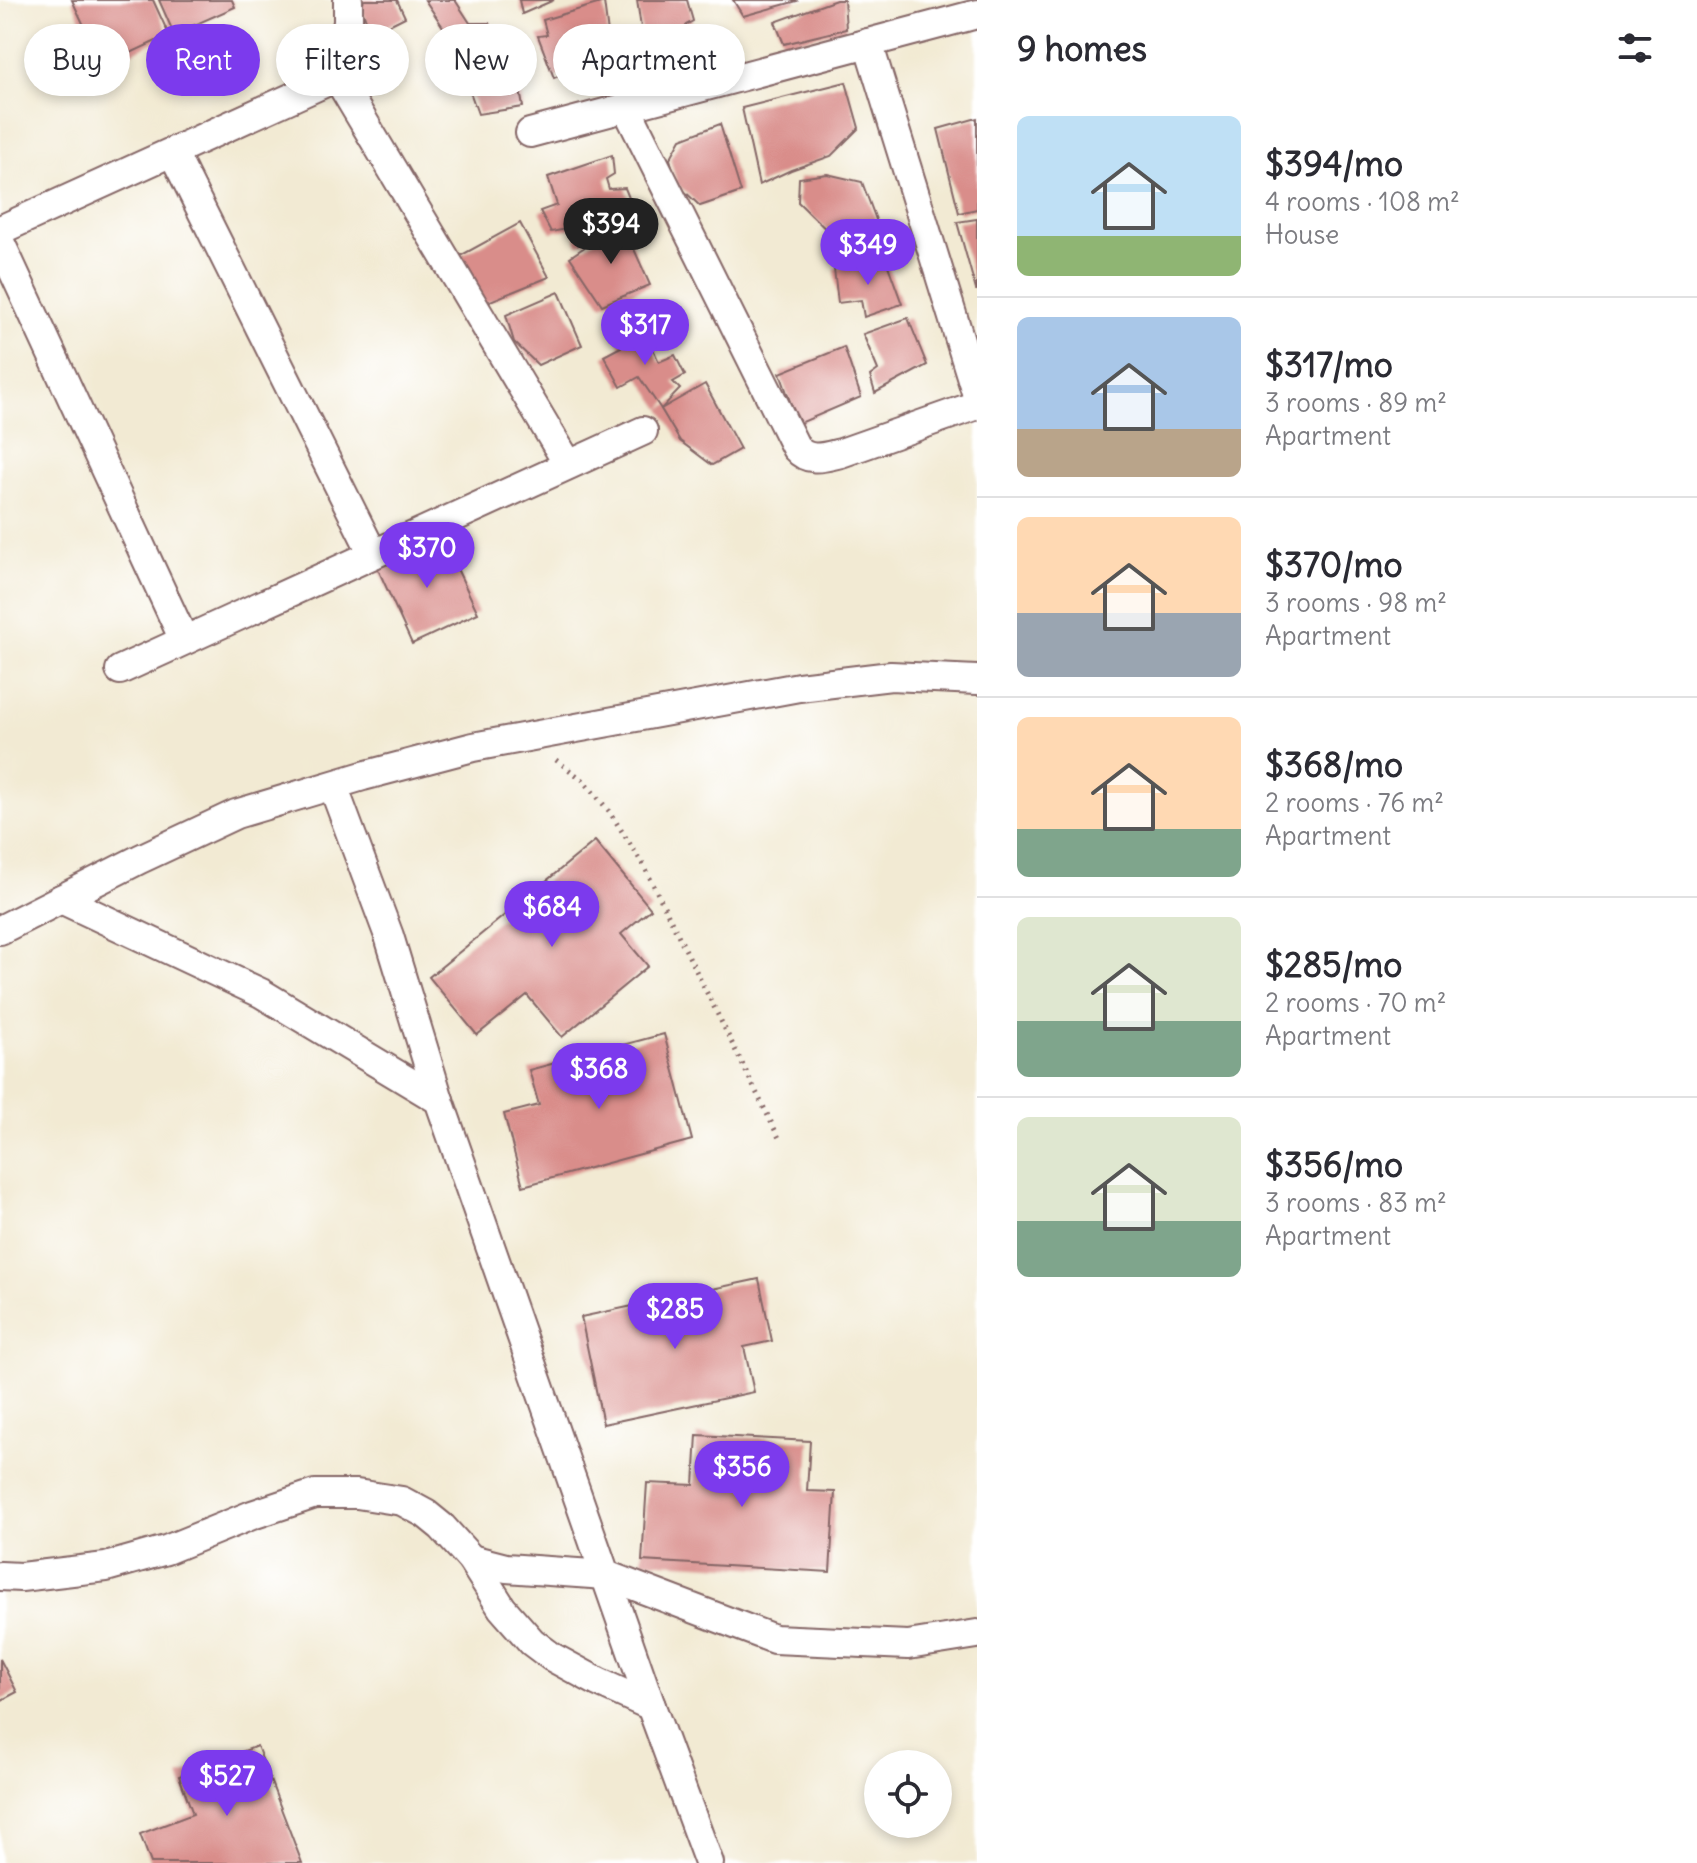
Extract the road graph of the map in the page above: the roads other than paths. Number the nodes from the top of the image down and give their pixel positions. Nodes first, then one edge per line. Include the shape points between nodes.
1 (348, 0) edge
2 (977, 14) edge
3 (348, 24) edge
4 (868, 43) junction
5 (296, 96) edge
6 (348, 96) edge
7 (626, 107) junction
8 (530, 133) dead end
9 (173, 153) junction
10 (0, 230) edge
11 (0, 242) edge
12 (977, 395) edge
13 (977, 405) edge
14 (643, 431) dead end
15 (568, 464) junction
16 (373, 554) junction
17 (184, 640) junction
18 (120, 670) dead end
19 (977, 680) edge
20 (333, 786) junction
21 (61, 899) junction
22 (0, 930) edge
23 (439, 1100) junction
24 (471, 1559) junction
25 (606, 1575) junction
26 (0, 1576) edge
27 (977, 1634) edge
28 (651, 1706) junction
29 (709, 1863) edge

1 - 3 street
2 - 4 street
4 - 7 street
4 - 12 street
5 - 9 street
6 - 15 street
7 - 8 street
7 - 13 street via 802,455 841,453
9 - 10 street
9 - 16 street
11 - 17 street
14 - 15 street
15 - 16 street
16 - 17 street
17 - 18 street
19 - 20 street via 891,676 799,687 473,747
20 - 21 street via 236,814
20 - 23 street via 389,936
21 - 22 street
21 - 23 street via 261,993
23 - 25 street
24 - 25 street via 506,1568
24 - 26 street via 442,1527 402,1501 315,1494 106,1567
24 - 28 street via 502,1608 532,1642
25 - 27 street via 774,1639 908,1645
25 - 28 street
28 - 29 street

